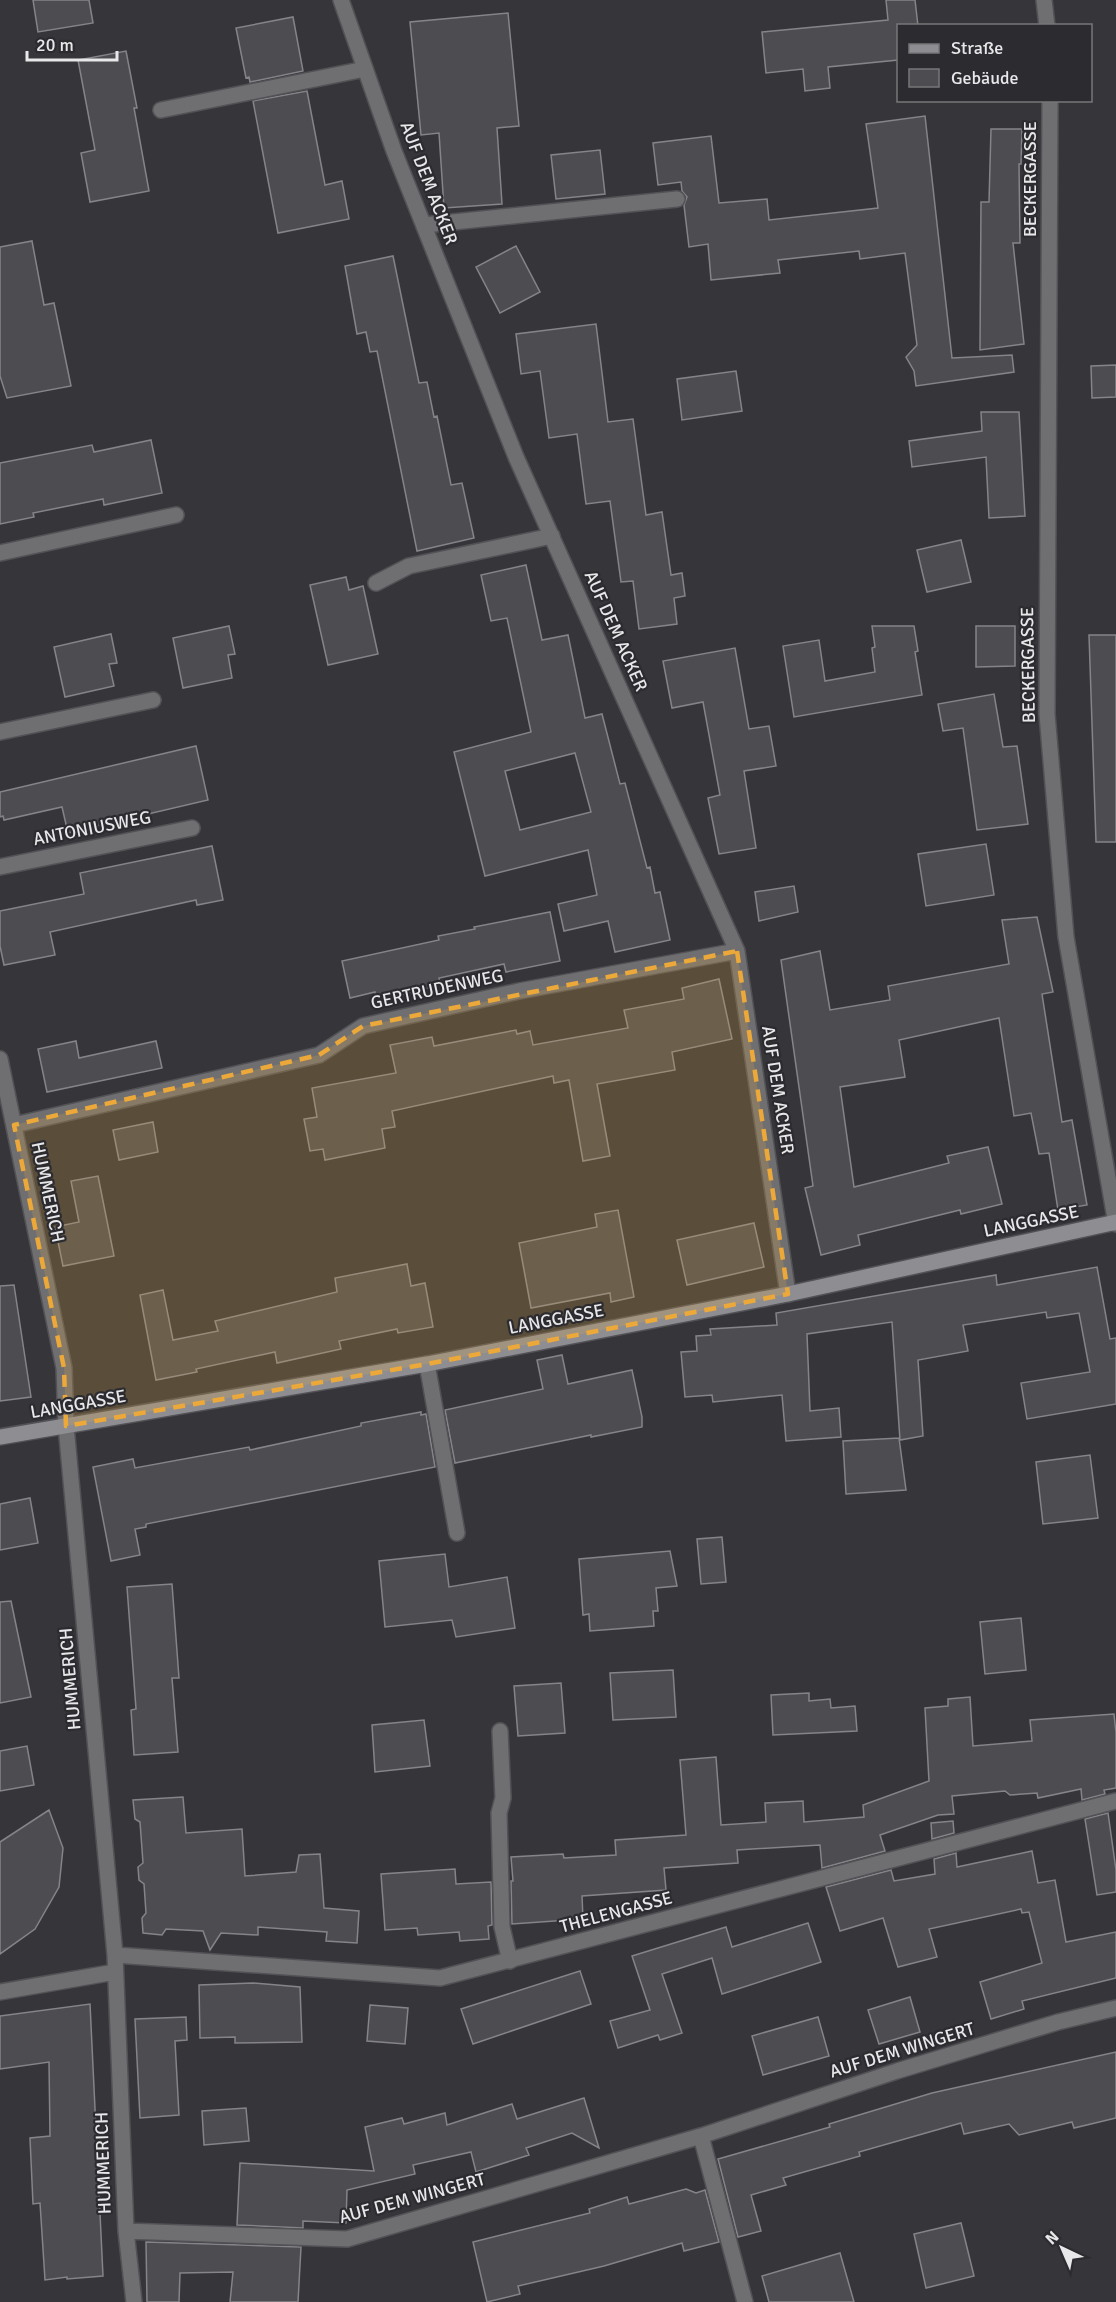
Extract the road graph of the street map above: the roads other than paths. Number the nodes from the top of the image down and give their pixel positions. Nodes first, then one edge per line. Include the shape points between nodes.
1 (341, 0) edge
2 (1044, 0) edge
3 (1047, 24) edge
4 (365, 69) junction
5 (1050, 102) edge
6 (161, 110) dead end
7 (677, 199) dead end
8 (424, 225) junction
9 (176, 515) dead end
10 (552, 536) junction
11 (0, 554) edge
12 (376, 583) dead end
13 (153, 699) dead end
14 (0, 732) edge
15 (192, 828) dead end
16 (0, 867) edge
17 (737, 951) junction
18 (0, 1059) edge
19 (14, 1125) junction
20 (1116, 1223) edge
21 (788, 1294) junction
22 (427, 1364) junction
23 (66, 1426) junction
24 (0, 1437) edge
25 (457, 1533) dead end
26 (500, 1731) dead end
27 (1116, 1801) edge
28 (115, 1955) junction
29 (510, 1961) junction
30 (115, 1972) junction
31 (0, 1992) edge
32 (1116, 2008) edge
33 (701, 2136) junction
34 (126, 2231) junction
35 (134, 2302) edge
36 (745, 2302) edge

1 - 4 street, AUF DEM ACKER
2 - 3 street
4 - 6 street
4 - 8 street, AUF DEM ACKER
5 - 20 street, BECKERGASSE via 1047,714 1066,937
7 - 8 street
8 - 10 street, AUF DEM ACKER via 516,457
9 - 11 street
10 - 12 street via 410,566
10 - 17 street, AUF DEM ACKER
13 - 14 street
15 - 16 street, ANTONIUSWEG
17 - 19 street, GERTRUDENWEG via 519,991 363,1026 319,1055
17 - 21 street, AUF DEM ACKER
18 - 19 street, HUMMERICH
19 - 23 street, HUMMERICH via 64,1368
20 - 21 street, LANGGASSE
21 - 22 street, LANGGASSE
22 - 23 street, LANGGASSE
22 - 25 street
23 - 24 street, LANGGASSE
23 - 28 street, HUMMERICH
26 - 29 street via 502,1927
27 - 29 street, THELENGASSE
28 - 29 street, THELENGASSE via 440,1978
28 - 30 street, HUMMERICH
30 - 31 street
30 - 34 street, HUMMERICH
32 - 33 street, AUF DEM WINGERT via 897,2071
33 - 34 street, AUF DEM WINGERT via 347,2239
33 - 36 street
34 - 35 street, HUMMERICH

